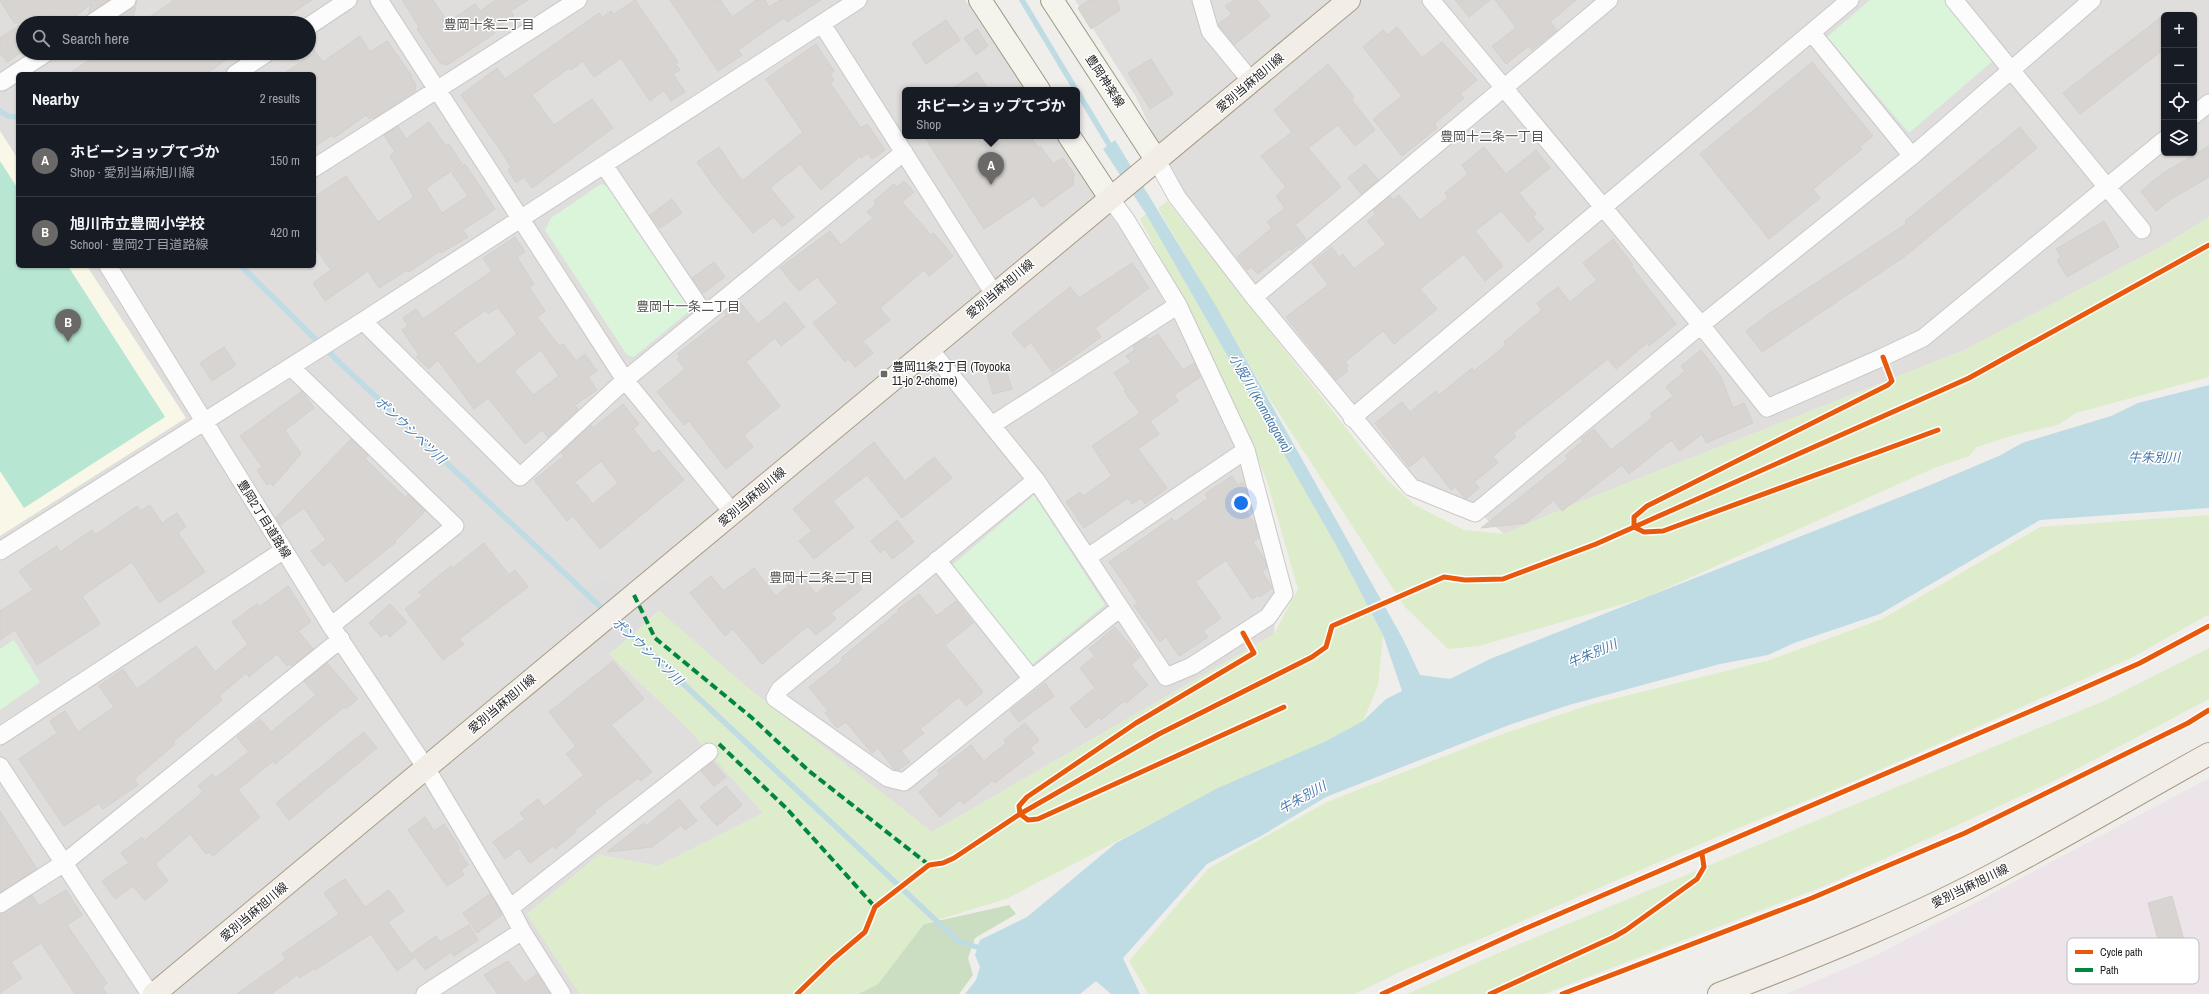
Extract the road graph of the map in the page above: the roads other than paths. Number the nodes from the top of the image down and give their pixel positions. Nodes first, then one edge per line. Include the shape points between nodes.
1 (127, 0) edge
2 (348, 0) edge
3 (379, 0) edge
4 (578, 0) edge
5 (858, 0) edge
6 (980, 0) edge
7 (1052, 0) edge
8 (1201, 0) edge
9 (1349, 0) edge
10 (1431, 0) edge
11 (1609, 0) edge
12 (1850, 0) edge
13 (1954, 0) edge
14 (2092, 0) edge
15 (103, 16) edge
16 (316, 21) edge
17 (822, 24) junction
18 (1812, 33) junction
19 (34, 60) edge
20 (257, 60) edge
21 (2011, 68) junction
22 (239, 72) edge
23 (1, 80) edge
24 (1252, 82) junction
25 (16, 86) edge
26 (1037, 87) edge
27 (1503, 87) junction
28 (437, 89) junction
29 (2209, 103) edge
30 (2197, 113) edge
31 (1071, 139) edge
32 (2161, 142) edge
33 (904, 152) junction
34 (1912, 156) junction
35 (604, 164) junction
36 (1152, 165) junction
37 (316, 167) edge
38 (2107, 187) junction
39 (1115, 194) junction
40 (1604, 207) junction
41 (519, 219) junction
42 (2142, 230) dead end
43 (109, 268) edge
44 (994, 294) junction
45 (1254, 297) junction
46 (1178, 305) junction
47 (705, 315) junction
48 (364, 321) junction
49 (1701, 325) junction
50 (929, 348) junction
51 (291, 367) junction
52 (625, 380) junction
53 (1352, 418) junction
54 (204, 422) junction
55 (992, 425) junction
56 (1246, 450) junction
57 (1036, 480) junction
58 (733, 513) junction
59 (284, 550) junction
60 (0, 551) edge
61 (1088, 557) junction
62 (937, 560) junction
63 (1120, 608) junction
64 (336, 633) junction
65 (1032, 679) junction
66 (0, 736) edge
67 (708, 752) dead end
68 (2209, 754) edge
69 (0, 766) edge
70 (426, 768) junction
71 (64, 863) junction
72 (0, 904) edge
73 (510, 908) junction
74 (522, 931) junction
75 (150, 994) edge
76 (154, 994) edge
77 (425, 994) edge
78 (562, 994) edge
79 (1719, 994) edge

1 - 15 street
2 - 16 street
3 - 28 street
4 - 28 street
5 - 17 street
6 - 26 street
7 - 36 street, 豊岡神楽線
8 - 24 street via 1210,30
9 - 24 main road, 愛別当麻旭川線
10 - 27 street
11 - 27 street
12 - 18 street
13 - 21 street
14 - 21 street
17 - 33 street
17 - 35 street
18 - 34 street
18 - 40 street
19 - 23 street
20 - 22 street
21 - 34 street
21 - 38 street
23 - 25 street
24 - 36 main road, 愛別当麻旭川線
27 - 40 street
27 - 45 street
28 - 37 street
28 - 41 street
29 - 30 street
31 - 39 street
32 - 38 street
33 - 44 street
33 - 47 street
34 - 49 street
35 - 41 street
35 - 47 street
36 - 39 main road, 愛別当麻旭川線
36 - 45 street
38 - 42 street
38 - 49 street via 1923,338 1767,408
39 - 44 main road, 愛別当麻旭川線
39 - 46 street via 1126,220
40 - 49 street
40 - 53 street
41 - 48 street
41 - 52 street
43 - 54 street, 豊岡2丁目道路線
44 - 50 main road, 愛別当麻旭川線
45 - 53 street
46 - 55 street
46 - 56 street
47 - 52 street
48 - 51 street
48 - 52 street via 520,477
49 - 53 street via 1475,513 1411,487
50 - 55 street
50 - 58 main road, 愛別当麻旭川線
51 - 54 street
51 - 64 street via 455,526
52 - 58 street
54 - 59 street, 豊岡2丁目道路線
54 - 60 street
55 - 57 street
56 - 61 street
56 - 63 street via 1284,594 1268,616 1192,666 1166,677
57 - 61 street
57 - 62 street
58 - 70 main road, 愛別当麻旭川線
59 - 64 street, 豊岡2丁目道路線
59 - 66 street
61 - 63 street
62 - 65 street
62 - 65 street via 780,690 775,698 888,778 904,782
63 - 65 street
64 - 70 street, 豊岡2丁目道路線
64 - 71 street
67 - 73 street
68 - 79 main road, 愛別当麻旭川線 via 2008,867 1905,918 1810,959
69 - 71 street
70 - 73 street, 豊岡2丁目道路線
70 - 76 main road, 愛別当麻旭川線
71 - 72 street
71 - 75 street
73 - 74 street, 豊岡2丁目道路線
74 - 77 street
74 - 78 street, 豊岡2丁目道路線

